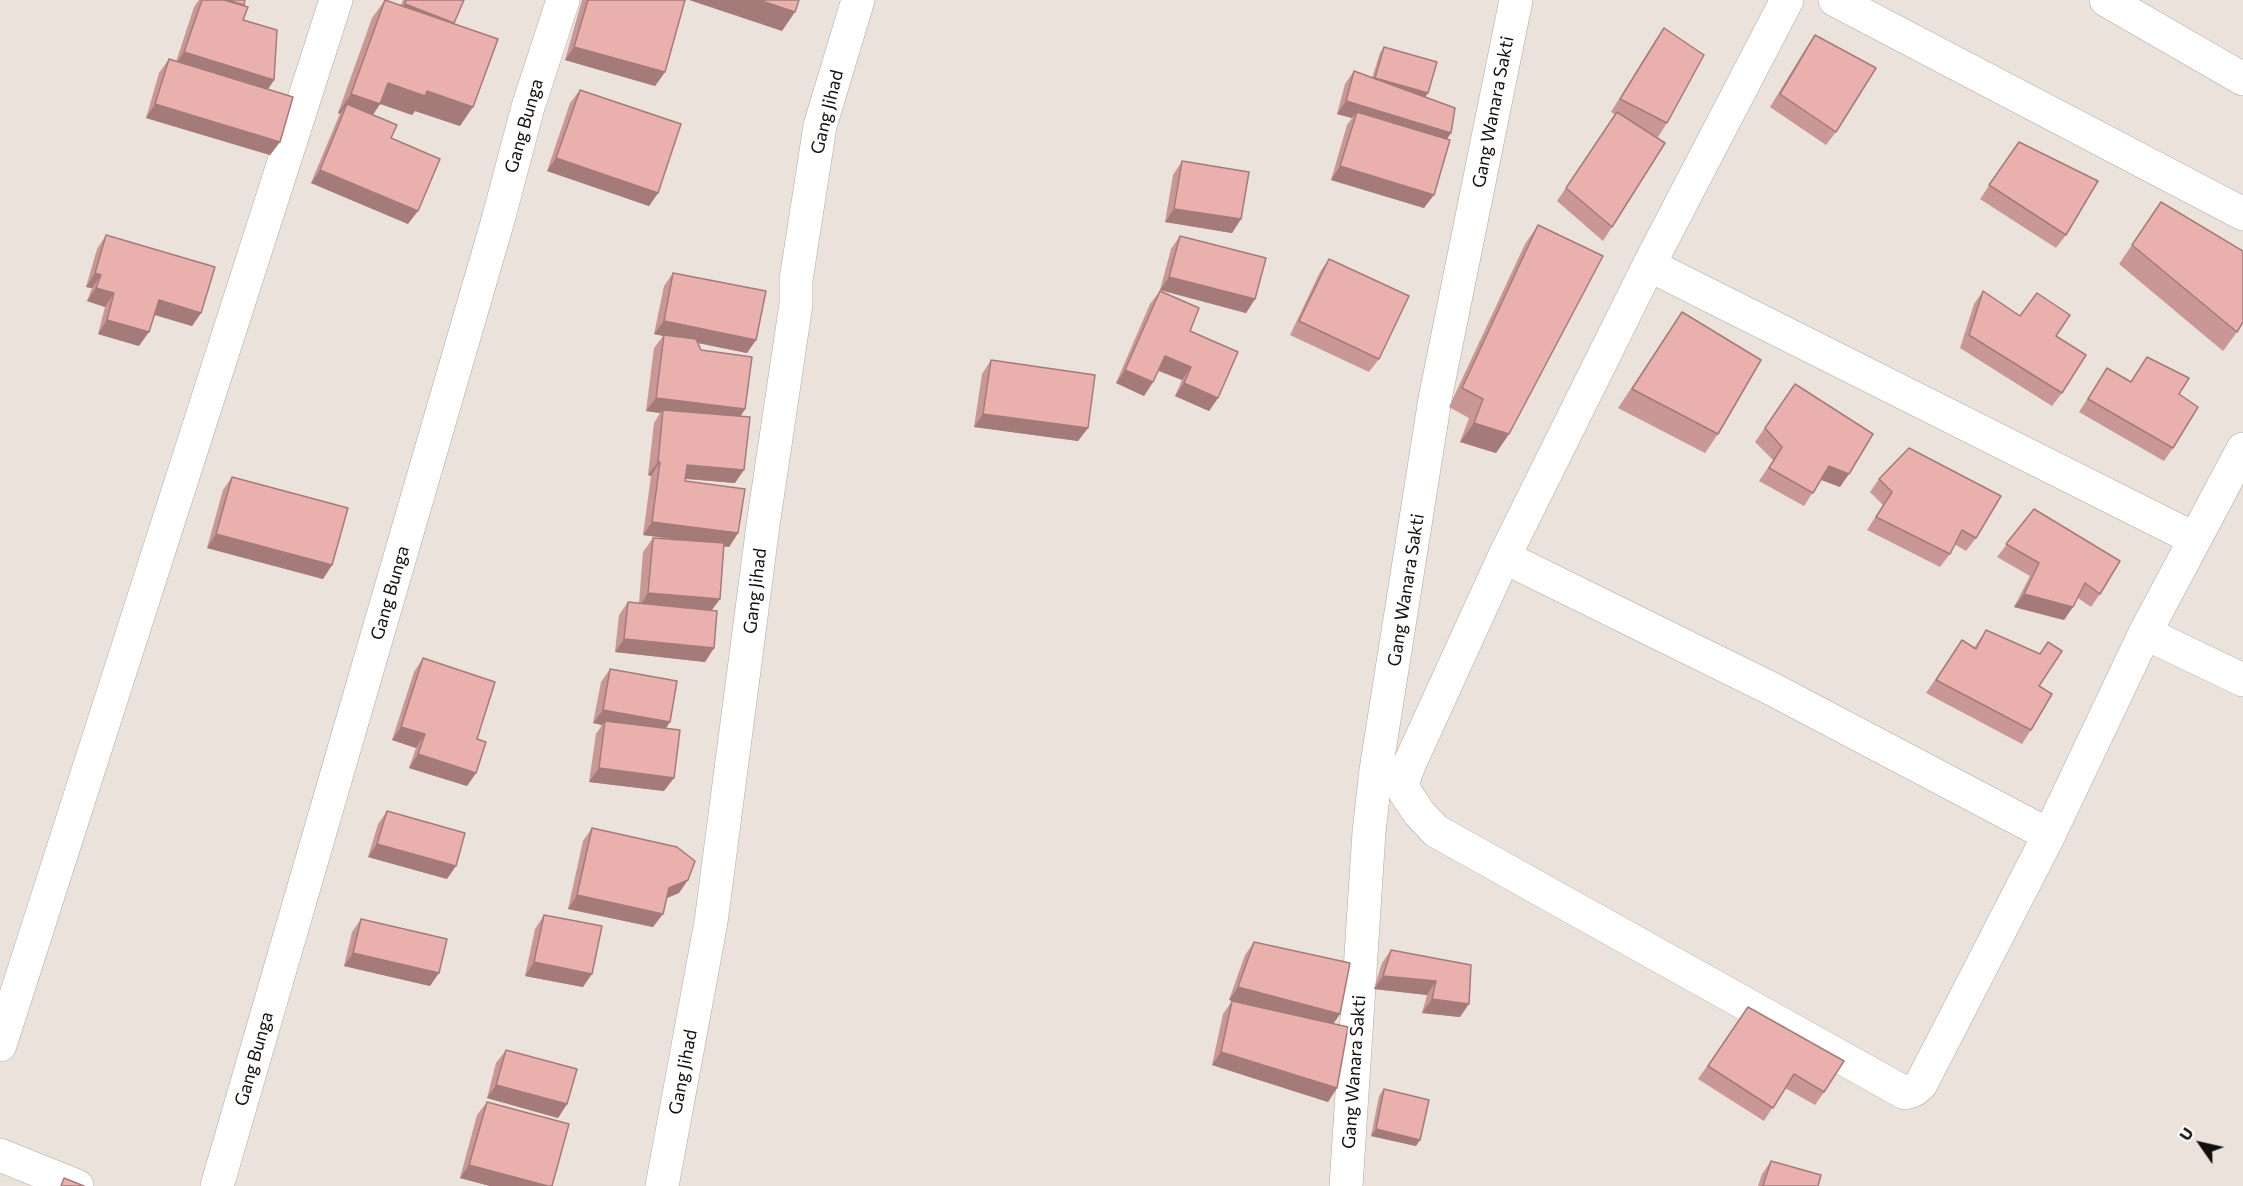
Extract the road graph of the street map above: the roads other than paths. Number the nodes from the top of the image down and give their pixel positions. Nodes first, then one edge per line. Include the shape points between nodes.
1 (336, 0) edge
2 (563, 0) edge
3 (858, 0) edge
4 (1516, 0) edge
5 (1787, 0) edge
6 (1835, 0) edge
7 (2106, 0) edge
8 (2243, 79) edge
9 (2243, 214) edge
10 (1649, 265) junction
11 (2243, 449) edge
12 (2195, 539) junction
13 (1504, 556) junction
14 (2145, 633) junction
15 (2243, 680) edge
16 (2049, 835) junction
17 (0, 1045) edge
18 (0, 1155) edge
19 (35, 1178) edge
20 (77, 1186) edge
21 (217, 1186) edge
22 (662, 1186) edge
23 (1346, 1186) edge

1 - 17 street
2 - 21 street, Gang Bunga via 528,107
3 - 22 street, Gang Jihad via 820,126 711,922
4 - 23 street, Gang Wanara Sakti via 1435,399 1376,770
5 - 10 street
6 - 9 street
7 - 8 street
10 - 12 street
10 - 13 street
11 - 12 street
12 - 14 street
13 - 16 street via 1772,688
13 - 16 street via 1403,781 1404,792 1419,813 1436,831 1905,1094 1921,1084
14 - 15 street
14 - 16 street
18 - 19 street
19 - 20 street

